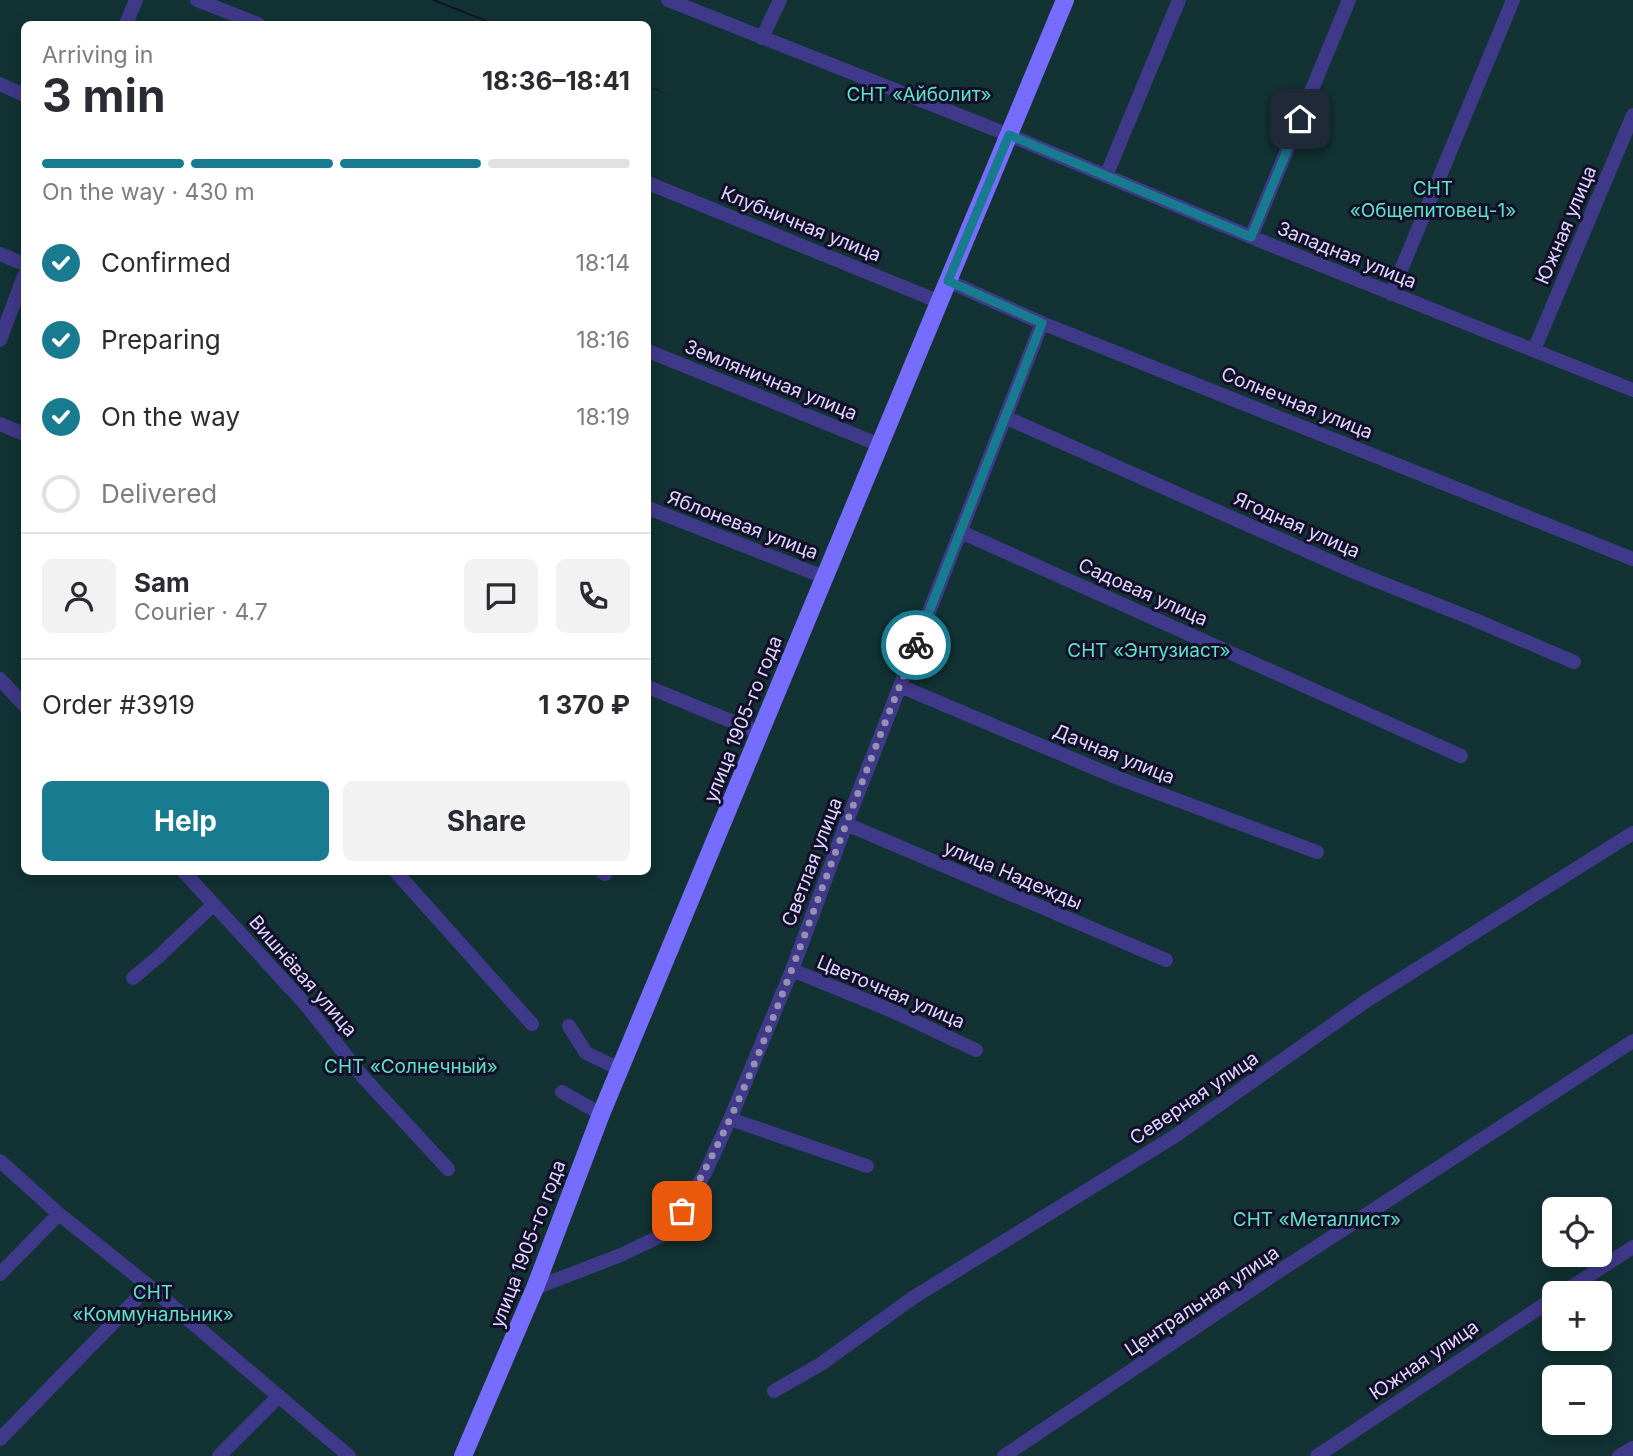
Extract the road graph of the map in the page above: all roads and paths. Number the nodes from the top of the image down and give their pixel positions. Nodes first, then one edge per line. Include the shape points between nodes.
1 (136, 0) edge
2 (197, 0) edge
3 (668, 0) edge
4 (780, 0) edge
5 (1065, 0) edge
6 (1179, 0) edge
7 (1349, 0) edge
8 (1513, 0) edge
9 (127, 21) edge
10 (250, 21) edge
11 (762, 38) junction
12 (0, 84) edge
13 (21, 94) edge
14 (1633, 114) edge
15 (1009, 135) junction
16 (1106, 176) junction
17 (651, 184) edge
18 (1251, 237) junction
19 (0, 254) edge
20 (21, 263) edge
21 (948, 281) junction
22 (21, 284) edge
23 (1391, 294) junction
24 (940, 302) junction
25 (1042, 323) junction
26 (0, 340) edge
27 (1534, 350) junction
28 (651, 352) edge
29 (1633, 390) edge
30 (1007, 418) junction
31 (0, 424) edge
32 (21, 433) edge
33 (880, 445) junction
34 (651, 509) edge
35 (961, 532) junction
36 (1633, 559) edge
37 (824, 577) junction
38 (1574, 662) dead end
39 (0, 680) edge
40 (900, 686) junction
41 (651, 688) edge
42 (21, 702) edge
43 (760, 733) junction
44 (1461, 756) dead end
45 (846, 824) junction
46 (1633, 833) edge
47 (1317, 852) dead end
48 (187, 875) edge
49 (399, 875) edge
50 (214, 904) junction
51 (1166, 960) dead end
52 (792, 970) junction
53 (133, 978) dead end
54 (532, 1024) dead end
55 (569, 1026) dead end
56 (1633, 1041) edge
57 (976, 1050) dead end
58 (620, 1069) junction
59 (562, 1092) dead end
60 (601, 1114) junction
61 (730, 1119) junction
62 (0, 1161) edge
63 (867, 1166) dead end
64 (448, 1170) dead end
65 (59, 1214) junction
66 (1633, 1247) edge
67 (0, 1274) edge
68 (1581, 1281) edge
69 (149, 1286) junction
70 (535, 1288) junction
71 (1542, 1306) edge
72 (774, 1391) dead end
73 (279, 1395) junction
74 (0, 1439) edge
75 (1633, 1448) edge
76 (219, 1456) edge
77 (349, 1456) edge
78 (463, 1456) edge
79 (1004, 1456) edge
80 (1317, 1456) edge
81 (1619, 1456) edge

1 - 9 street
2 - 10 street
3 - 11 street, Западная улица
4 - 11 street
5 - 15 street, улица 1905-го года
6 - 16 street
7 - 18 street
8 - 23 street
11 - 15 street, Западная улица
12 - 13 street
14 - 27 street, Южная улица
15 - 16 street, Западная улица
15 - 21 street, улица 1905-го года
16 - 18 street, Западная улица
17 - 24 street, Клубничная улица
18 - 23 street, Западная улица
19 - 20 street
21 - 24 street, улица 1905-го года
21 - 25 street, Солнечная улица
22 - 26 street
23 - 27 street, Западная улица
24 - 33 street, улица 1905-го года
25 - 30 street, Светлая улица
25 - 36 street, Солнечная улица
27 - 29 street, Западная улица
28 - 33 street, Земляничная улица
30 - 35 street, Светлая улица
30 - 38 street, Ягодная улица via 1352,571
31 - 32 street
33 - 37 street, улица 1905-го года
34 - 37 street, Яблоневая улица
35 - 40 street, Светлая улица
35 - 44 street, Садовая улица
37 - 43 street, улица 1905-го года
39 - 42 street
40 - 45 street, Светлая улица
40 - 47 street, Дачная улица via 1118,778
41 - 43 street
43 - 58 street, улица 1905-го года
45 - 51 street, улица Надежды
45 - 52 street, Светлая улица
46 - 72 street, Северная улица via 1366,1001 1175,1136 914,1297 821,1364
48 - 50 street, Вишнёвая улица
49 - 54 street
50 - 53 street
50 - 64 street, Вишнёвая улица
52 - 57 street, Цветочная улица
52 - 61 street, Светлая улица
55 - 58 street via 586,1053
56 - 79 street, Центральная улица
58 - 60 street, улица 1905-го года
59 - 60 street
60 - 70 street, улица 1905-го года
61 - 63 street
61 - 70 street, Светлая улица via 671,1231
62 - 65 street
65 - 67 street
65 - 69 street
66 - 68 street
69 - 73 street
69 - 74 street
70 - 78 street, улица 1905-го года
71 - 80 street, Южная улица
73 - 76 street
73 - 77 street
75 - 81 street

